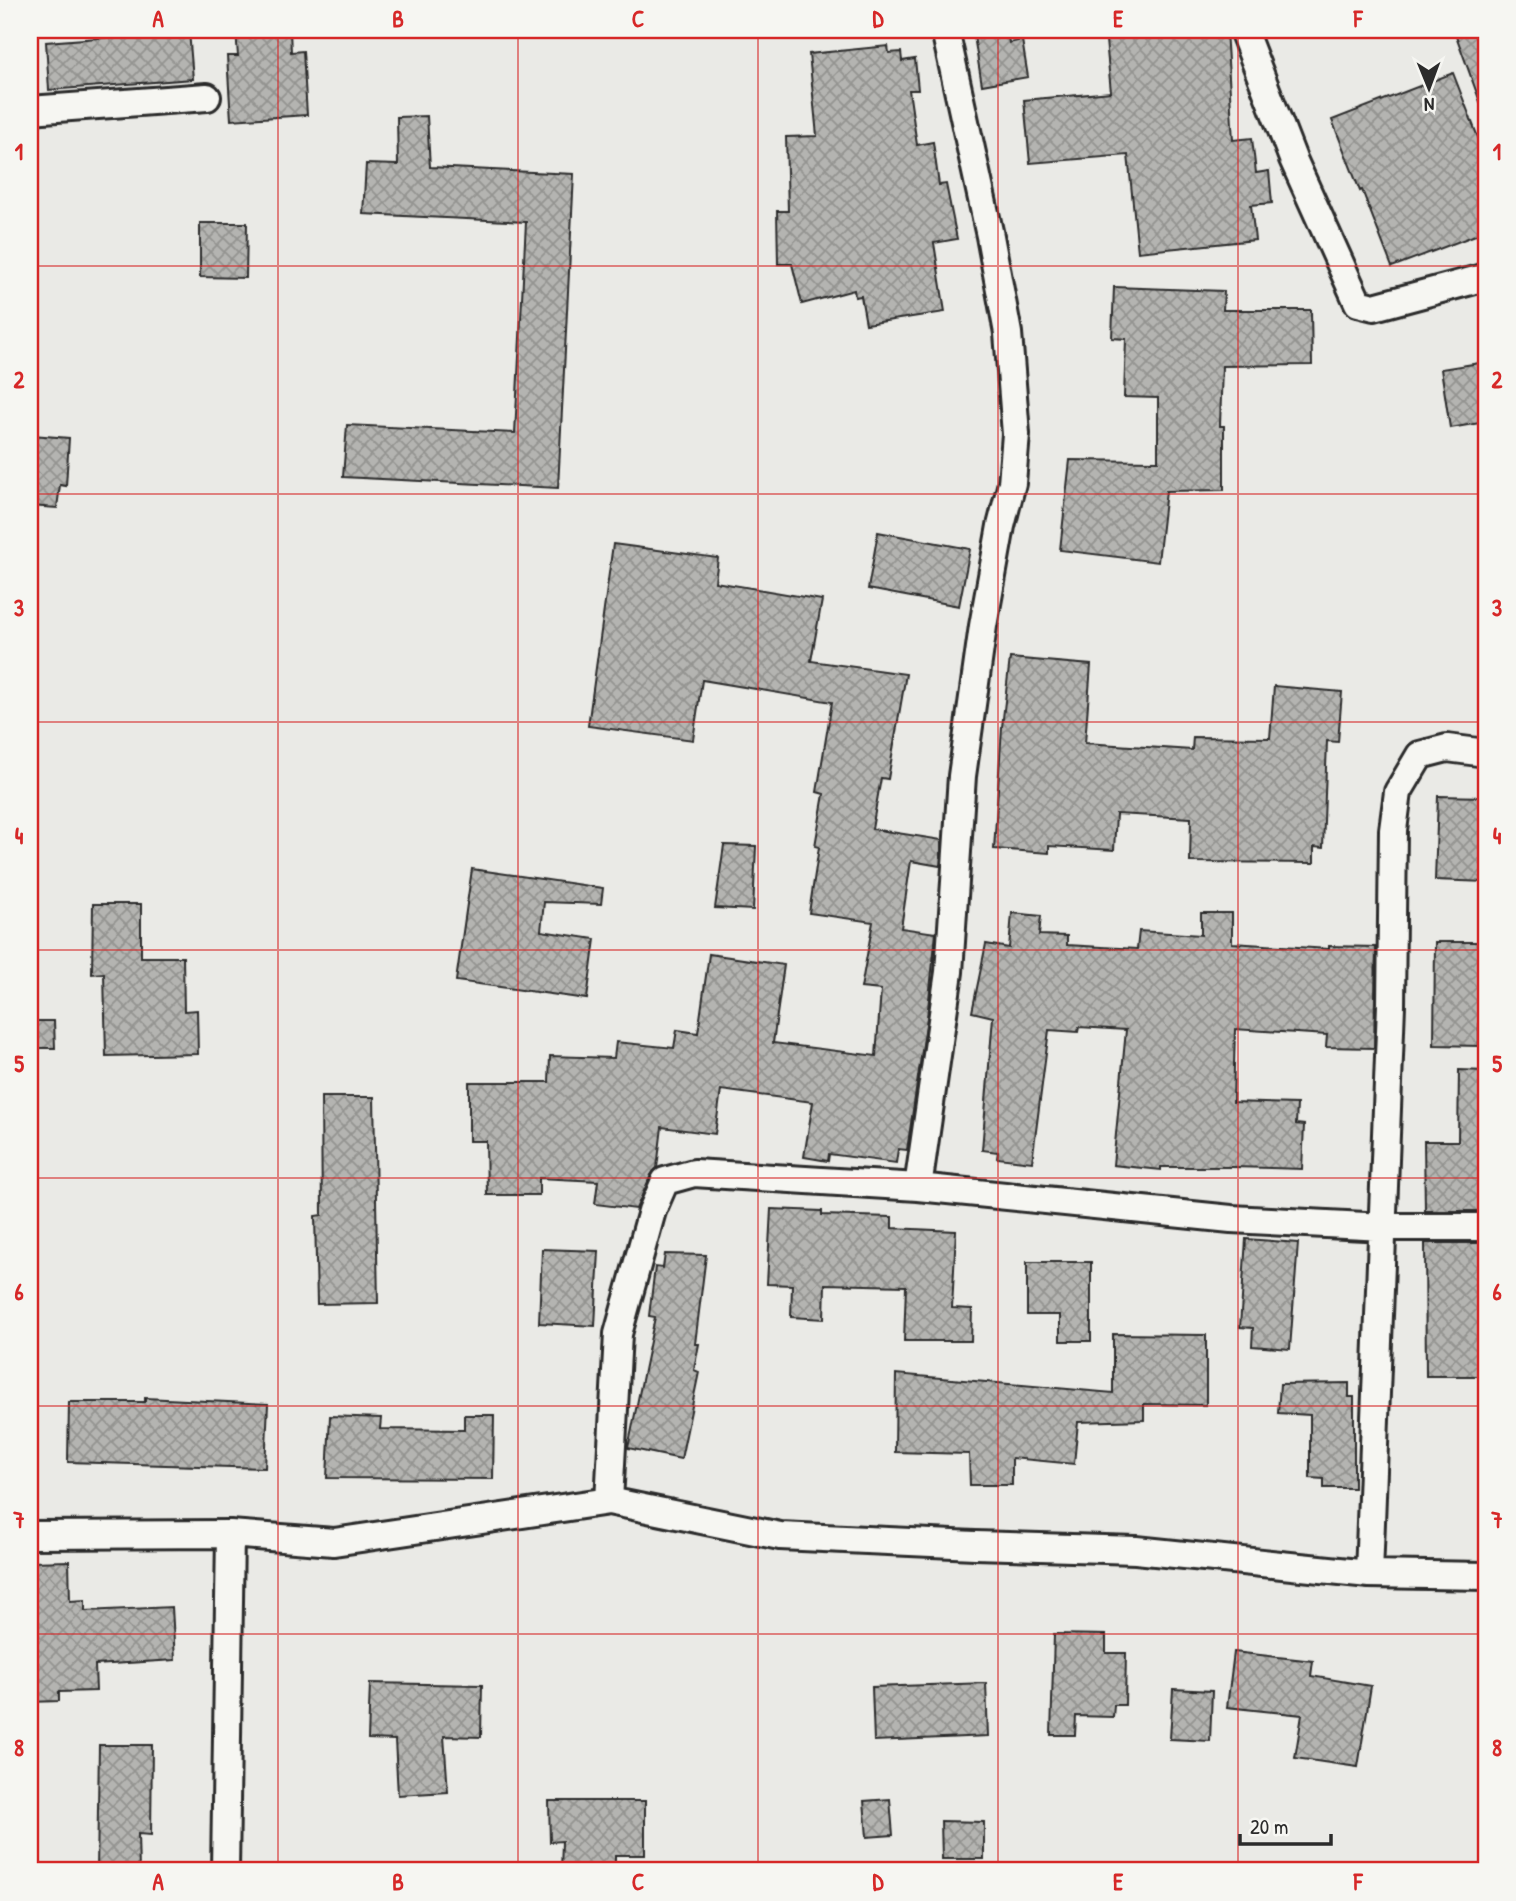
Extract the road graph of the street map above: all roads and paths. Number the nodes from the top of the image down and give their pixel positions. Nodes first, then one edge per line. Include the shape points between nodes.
1 (945, 30) edge
2 (1243, 30) edge
3 (207, 97) dead end
4 (30, 110) edge
5 (1486, 277) edge
6 (1486, 753) edge
7 (918, 1186) junction
8 (1384, 1227) junction
9 (1486, 1227) edge
10 (609, 1501) junction
11 (230, 1534) junction
12 (30, 1535) edge
13 (1369, 1574) junction
14 (1486, 1576) edge
15 (225, 1871) edge

1 - 7 street via 1008,332 1016,434 1012,483 983,626 962,776 949,972
2 - 5 street via 1293,159 1358,303 1374,307
3 - 4 street
6 - 8 street via 1447,748 1419,755 1398,792 1393,830
7 - 8 street via 1231,1219
7 - 10 street via 694,1173 665,1181 652,1211 618,1334
8 - 9 street
8 - 13 street
10 - 11 street via 334,1542
10 - 13 street via 780,1536 1136,1550
11 - 12 street
11 - 15 street
13 - 14 street

